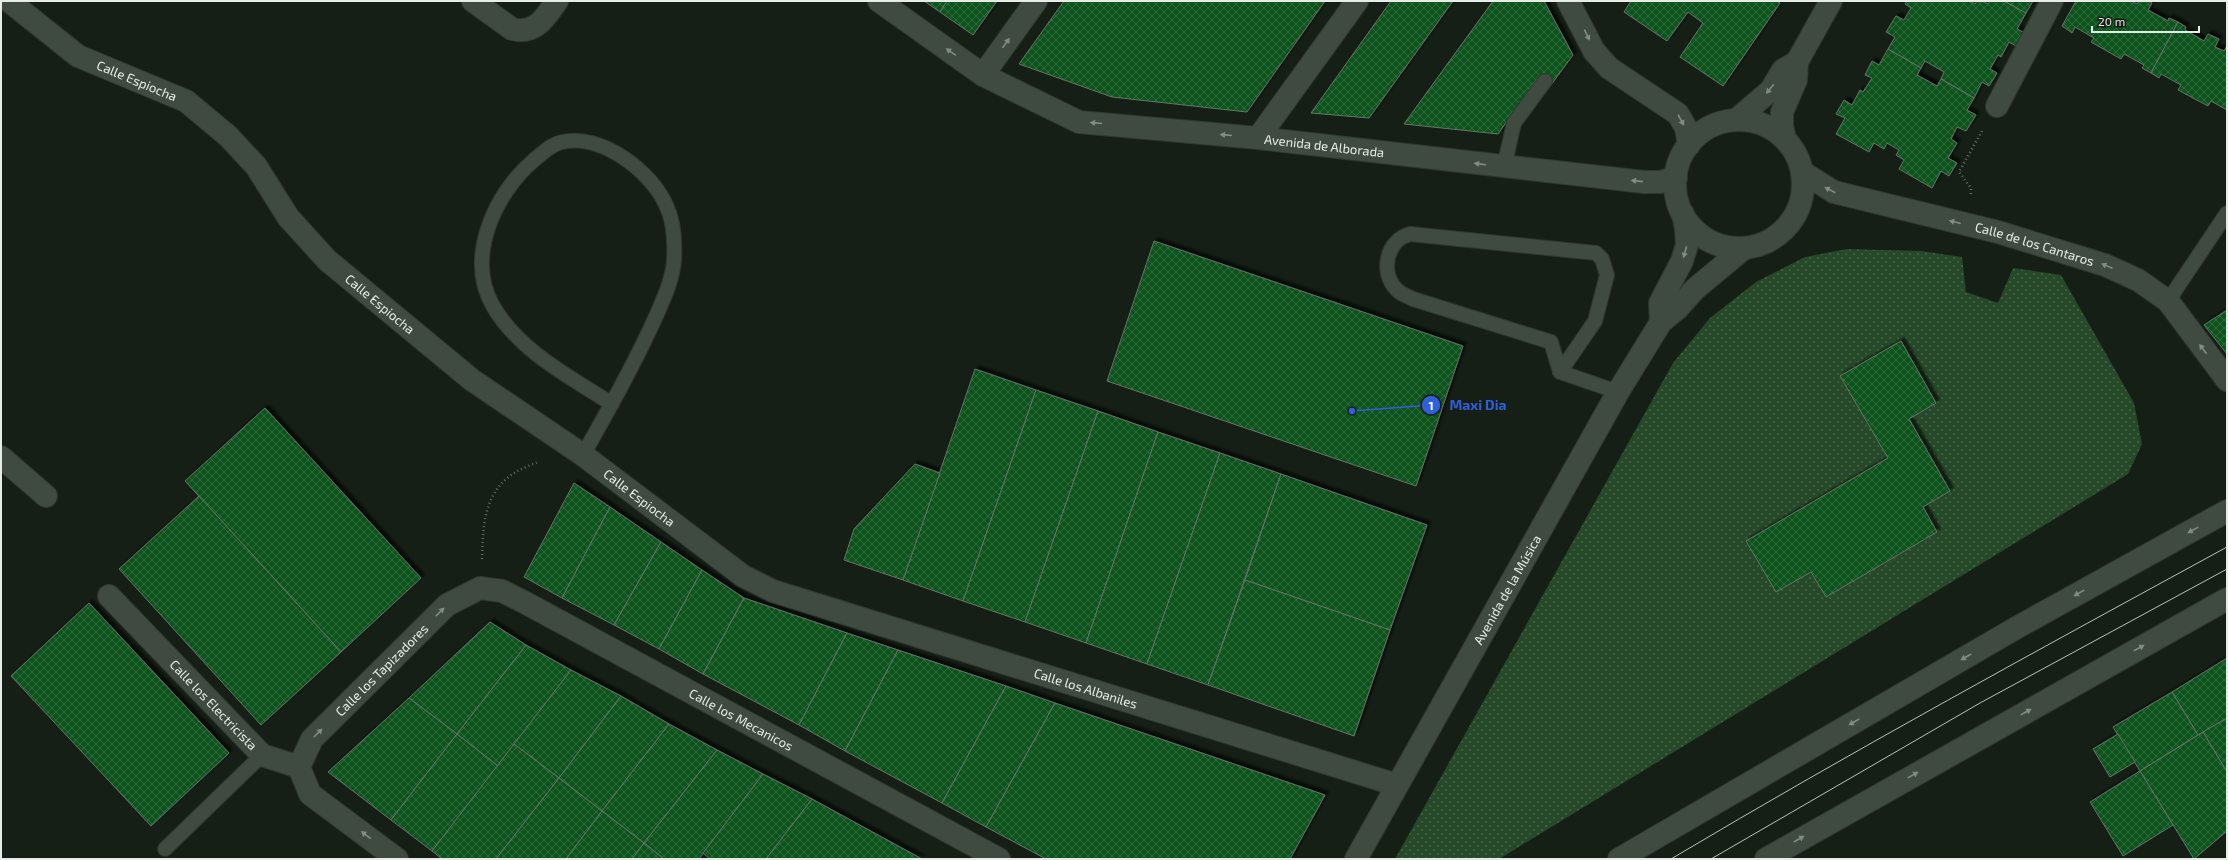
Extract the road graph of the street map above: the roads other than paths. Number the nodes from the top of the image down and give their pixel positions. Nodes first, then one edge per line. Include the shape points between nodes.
1 (9, 1) edge
2 (473, 1) edge
3 (557, 1) edge
4 (879, 1) edge
5 (1036, 1) edge
6 (1357, 1) edge
7 (1568, 1) edge
8 (1831, 1) edge
9 (2052, 1) edge
10 (1796, 62) junction
11 (983, 75) junction
12 (1545, 81) dead end
13 (1997, 106) road end
14 (1736, 120) junction
15 (1258, 138) junction
16 (1786, 139) junction
17 (1689, 145) junction
18 (1504, 167) junction
19 (1802, 172) junction
20 (1676, 178) junction
21 (2227, 213) edge
22 (1683, 214) junction
23 (1743, 249) junction
24 (2168, 301) junction
25 (1661, 322) junction
26 (1560, 372) junction
27 (2227, 380) edge
28 (1618, 392) junction
29 (612, 404) junction
30 (583, 455) junction
31 (1, 457) edge
32 (46, 496) dead end
33 (2227, 511) edge
34 (480, 588) joint
35 (773, 591) joint
36 (109, 596) dead end
37 (2227, 600) edge
38 (262, 755) junction
39 (300, 767) junction
40 (1398, 785) junction
41 (165, 849) dead end
42 (397, 859) edge
43 (999, 859) edge
44 (1356, 859) edge
45 (1619, 859) edge
46 (1766, 859) edge

1 - 30 street, Calle Espiocha via 78,56 186,101 228,136 256,166 288,217 327,260 472,380
2 - 3 street via 512,29 519,31 534,28
11 -> 4 street, Avenida de Alborada
11 -> 5 street
6 - 15 street
7 -> 17 street via 1594,51 1609,68 1678,114 1686,128
8 - 10 street
9 - 13 street
10 -> 14 street via 1783,70 1770,90
10 - 16 street via 1796,80 1782,112 1782,126
15 -> 11 street, Avenida de Alborada via 1079,122
12 - 18 lane via 1514,123
14 - 16 street via 1754,121 1771,128
14 - 17 street via 1713,126 1702,132
18 -> 15 street, Avenida de Alborada
16 - 19 street via 1797,154
17 - 20 street via 1680,160
20 -> 18 street, Avenida de Alborada via 1644,182
19 - 23 street via 1801,202 1790,224 1777,236 1760,245
24 -> 19 street, Calle de los Cantaros via 2138,280 2105,265 1967,225 1834,192
20 - 22 street via 1676,197
21 - 24 lane
22 - 23 street via 1693,229 1707,240 1724,247
22 -> 25 street via 1687,245 1682,261 1660,303
23 - 25 street, Avenida de la Música via 1695,289
27 -> 24 street, Calle de los Cantaros
25 - 28 street, Avenida de la Música
26 - 26 lane via 1595,321 1607,275 1602,259 1596,253 1410,234 1396,240 1388,253 1388,271 1396,289 1404,295 1551,342
26 - 28 lane
28 - 40 street, Avenida de la Música
29 - 29 lane via 638,357 665,294 674,262 674,228 666,205 654,184 628,160 609,149 588,142 561,142 549,147 527,166 504,194 489,225 482,257 485,283 493,306 539,357
29 - 30 lane
30 - 35 street, Calle Espiocha via 743,576
31 - 32 street
33 -> 45 street via 2016,628
39 -> 34 street, Calle los Tapizadores via 312,739 447,605
34 - 43 street, Calle los Mecanicos via 502,591 524,602
35 - 40 street, Calle los Albaniles
36 - 38 street, Calle los Electricista
46 -> 37 street
38 - 39 street, Calle los Electricista
38 - 41 lane
42 -> 39 street via 310,794
40 - 44 street, Avenida de la Música

